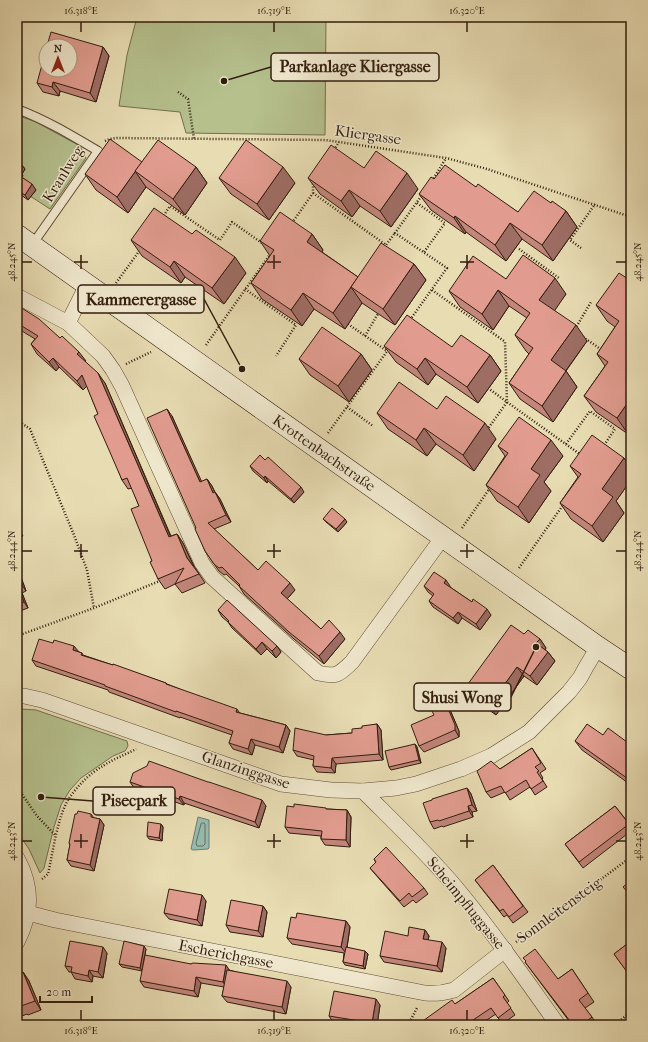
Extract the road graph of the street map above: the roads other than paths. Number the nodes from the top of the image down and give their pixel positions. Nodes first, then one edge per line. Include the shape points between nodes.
1 (17, 110) edge
2 (24, 240) edge
3 (87, 285) junction
4 (17, 296) edge
5 (68, 323) junction
6 (448, 540) junction
7 (598, 647) junction
8 (631, 669) edge
9 (17, 696) edge
10 (363, 791) junction
11 (17, 858) edge
12 (28, 913) junction
13 (17, 942) edge
14 (505, 950) junction
15 (425, 993) joint
16 (558, 1025) edge

1 - 2 lane, Kranlweg via 58,127 98,151
2 - 3 main road, Krottenbachstraße
3 - 5 street
3 - 6 main road, Krottenbachstraße
4 - 5 street
5 - 6 street via 103,356 122,386 202,563 212,577 318,673 330,676 340,673 352,662
6 - 7 main road, Krottenbachstraße
7 - 8 main road, Krottenbachstraße
7 - 10 street, Glanzinggasse via 580,678 564,696 529,732 509,746 461,769 416,784
9 - 10 street, Glanzinggasse via 42,700 281,784
10 - 14 street, Scheimpfluggasse via 458,889
11 - 12 street via 26,877 29,892
12 - 13 street
12 - 15 street, Escherichgasse
14 - 15 street, Sonnleitensteig via 454,990 436,994
14 - 16 street, Scheimpfluggasse

